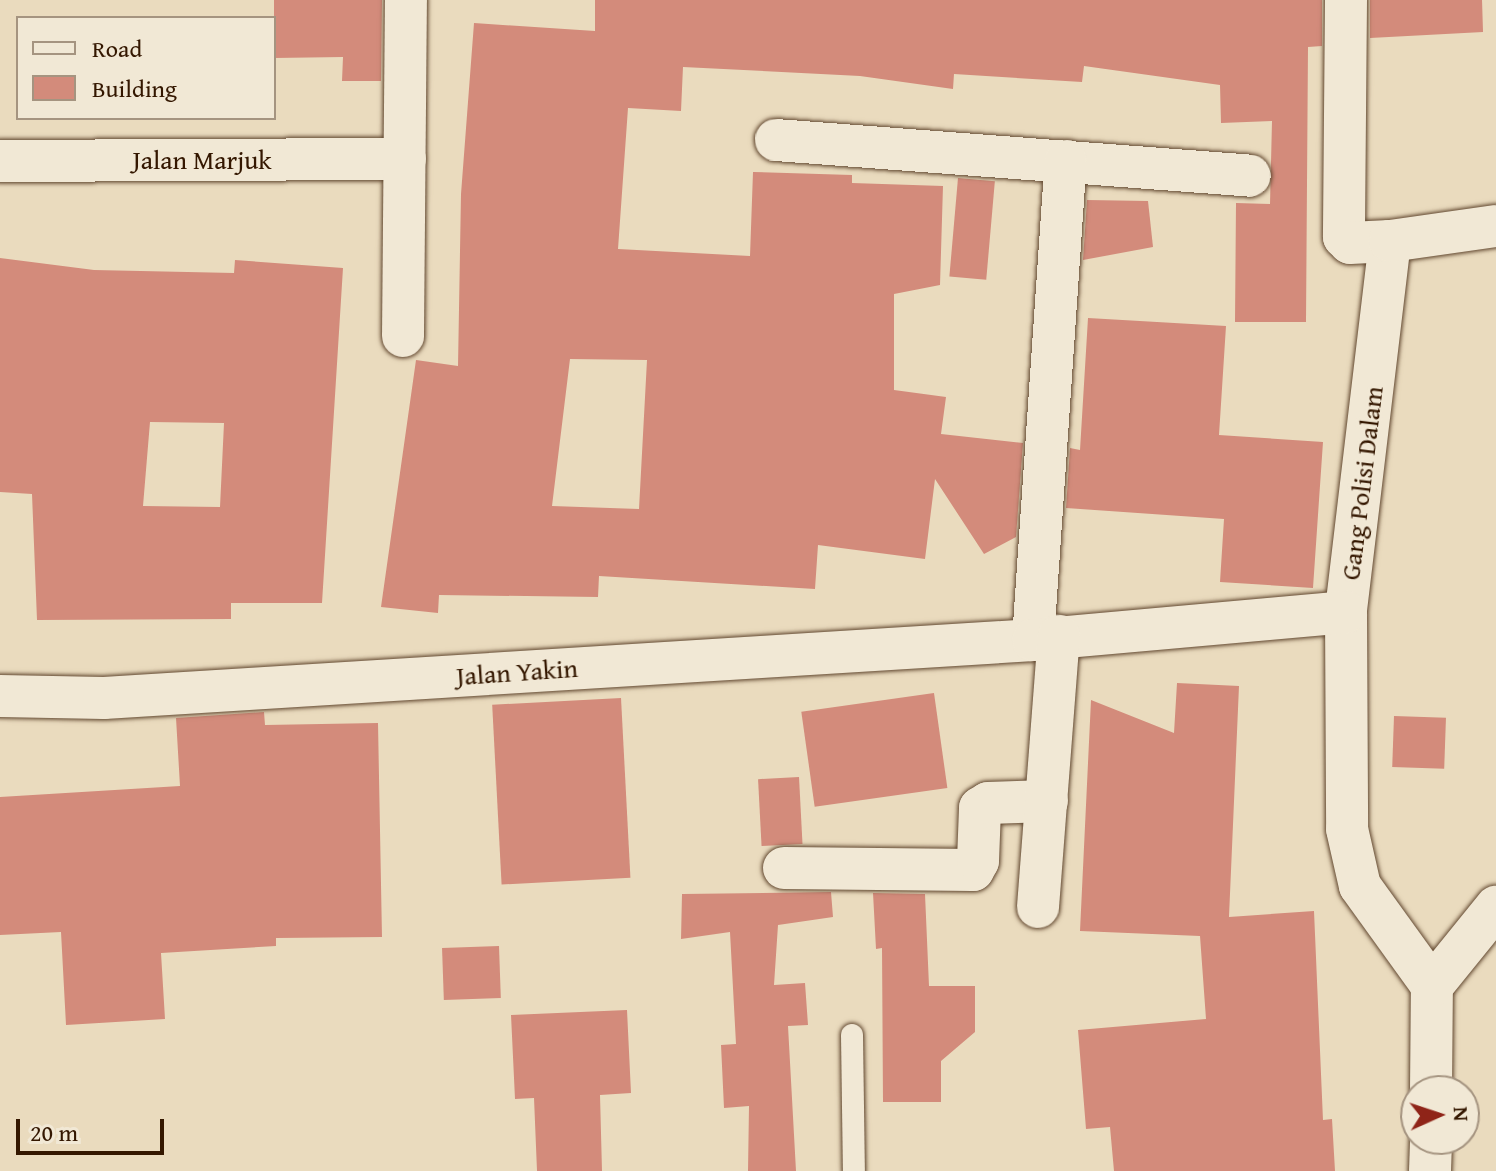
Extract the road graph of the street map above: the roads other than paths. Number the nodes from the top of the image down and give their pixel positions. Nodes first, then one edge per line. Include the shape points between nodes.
1 (406, 0) edge
2 (1346, 0) edge
3 (776, 140) dead end
4 (405, 159) junction
5 (0, 161) edge
6 (1066, 161) junction
7 (1250, 176) dead end
8 (1496, 226) edge
9 (1390, 241) junction
10 (403, 336) dead end
11 (1346, 612) junction
12 (1046, 638) junction
13 (0, 696) edge
14 (1047, 801) junction
15 (784, 868) dead end
16 (1038, 907) dead end
17 (1496, 907) edge
18 (1432, 986) junction
19 (852, 1035) dead end
20 (1431, 1075) edge
21 (854, 1171) edge

1 - 4 street
2 - 9 street via 1344,237 1350,243
3 - 6 street
4 - 5 street, Jalan Marjuk
4 - 10 street
6 - 7 street
6 - 12 street
8 - 9 street
9 - 11 street, Gang Polisi Dalam
11 - 12 street, Jalan Yakin
11 - 18 street, Gang Polisi Dalam via 1347,829 1360,886
12 - 13 street, Jalan Yakin via 104,698
12 - 14 street
14 - 15 street via 988,803 980,808 973,870
14 - 16 street
17 - 18 street
18 - 20 street
19 - 21 lane

